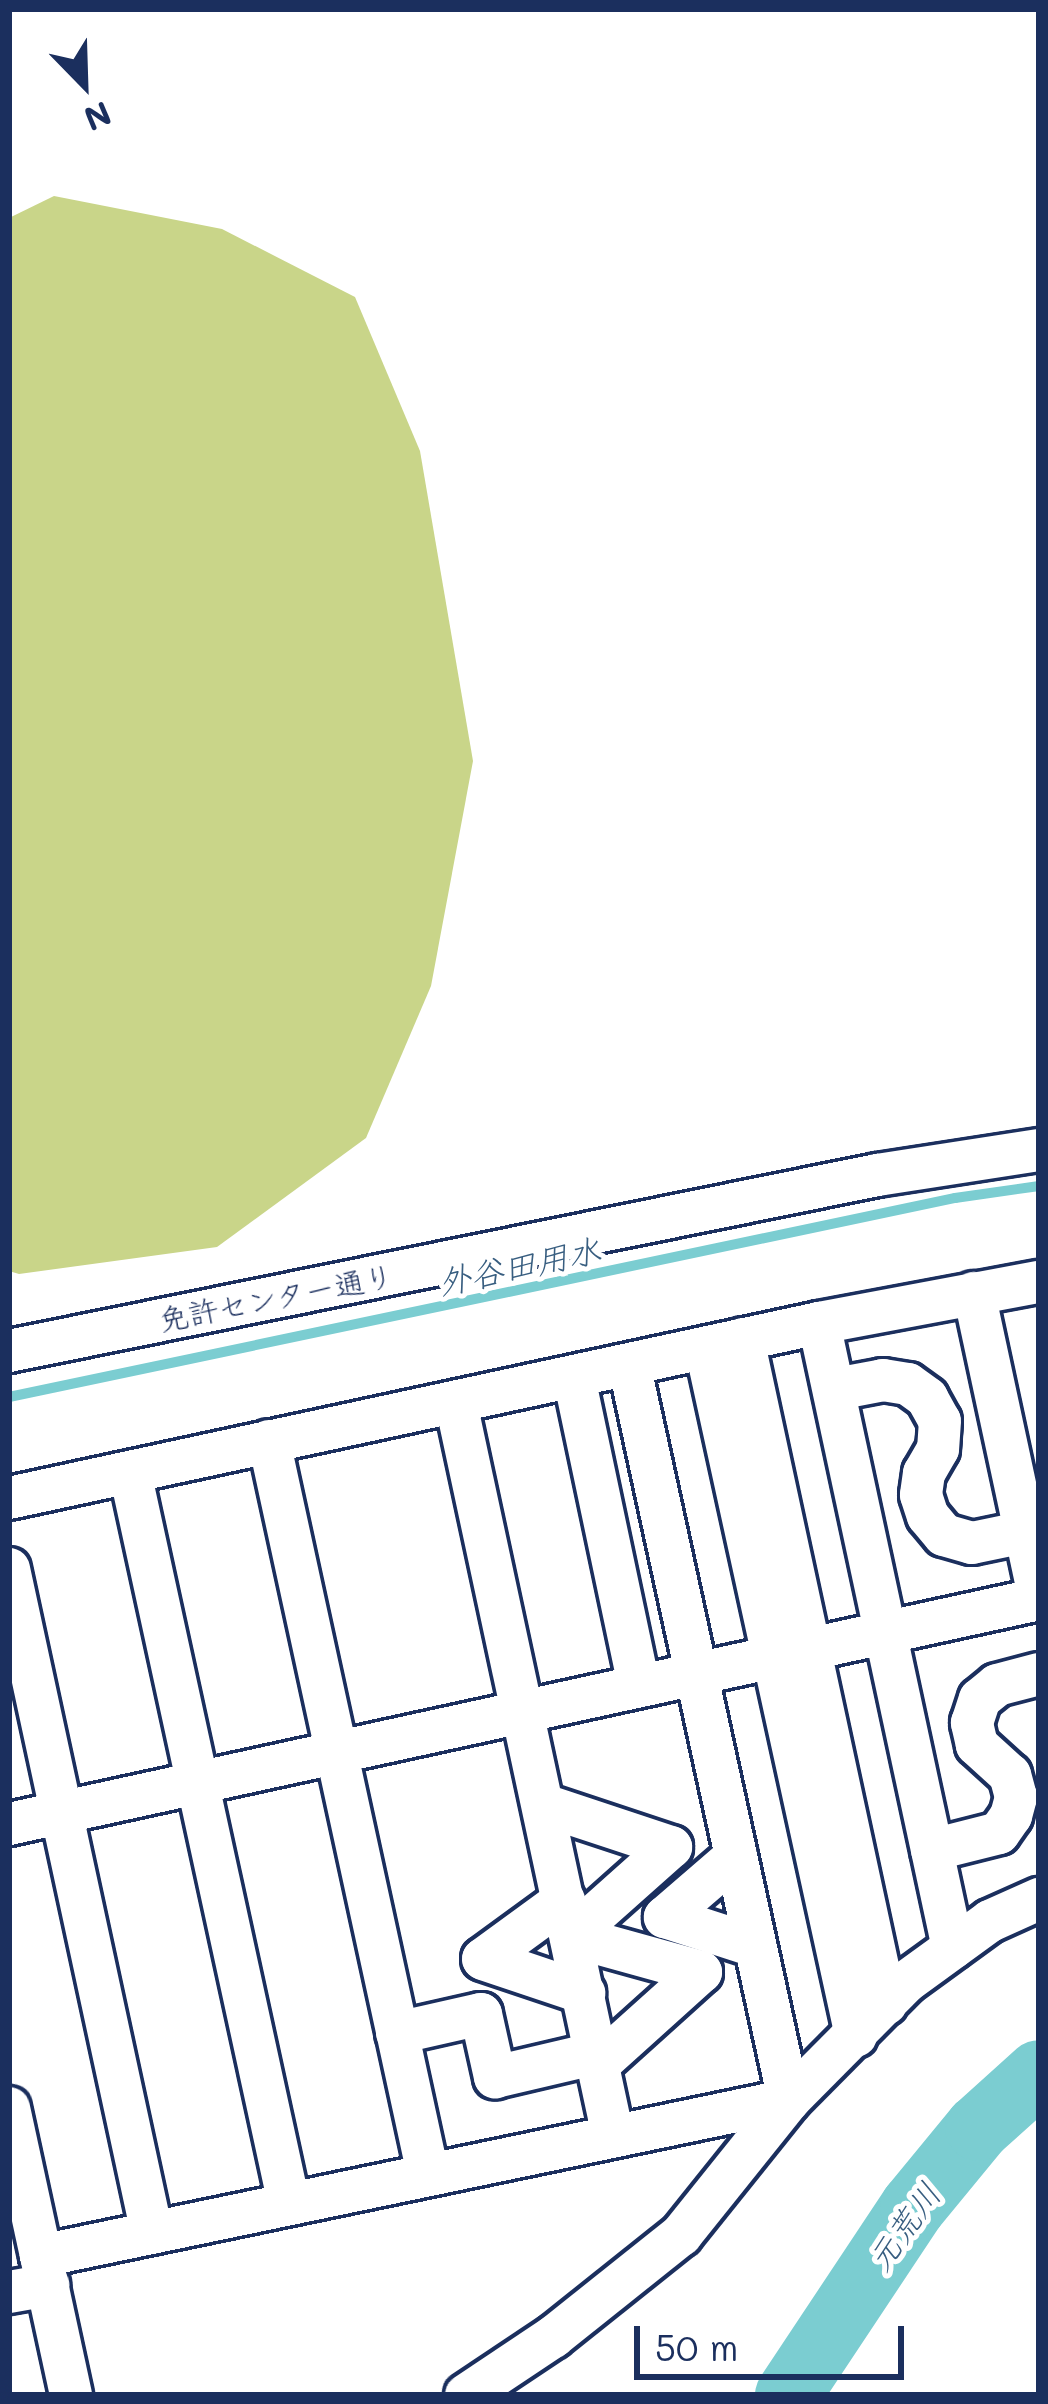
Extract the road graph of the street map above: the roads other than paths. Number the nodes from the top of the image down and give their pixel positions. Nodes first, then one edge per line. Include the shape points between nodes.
1 (1039, 1150) edge
2 (1039, 1282) edge
3 (974, 1293) junction
4 (819, 1323) junction
5 (724, 1344) junction
6 (9, 1351) edge
7 (629, 1364) junction
8 (574, 1377) junction
9 (836, 1389) junction
10 (456, 1403) junction
11 (1020, 1411) edge
12 (269, 1441) junction
13 (130, 1472) junction
14 (9, 1498) edge
15 (1025, 1532) junction
16 (9, 1569) edge
17 (1039, 1597) edge
18 (887, 1632) junction
19 (791, 1653) junction
20 (696, 1674) junction
21 (1039, 1674) edge
22 (639, 1686) junction
23 (524, 1711) junction
24 (337, 1752) junction
25 (197, 1783) junction
26 (544, 1805) junction
27 (62, 1812) junction
28 (9, 1824) edge
29 (932, 1850) junction
30 (736, 1856) junction
31 (1039, 1899) edge
32 (568, 1918) junction
33 (755, 1946) junction
34 (953, 1948) junction
35 (584, 1993) junction
36 (886, 2004) junction
37 (397, 2033) junction
38 (856, 2036) junction
39 (598, 2059) junction
40 (789, 2100) junction
41 (9, 2108) edge
42 (614, 2137) junction
43 (428, 2174) junction
44 (289, 2204) junction
45 (152, 2233) junction
46 (32, 2278) edge
47 (71, 2395) edge
48 (466, 2395) edge

1 - 6 street, 免許センター通り via 878,1175
2 - 3 street
3 - 4 street
3 - 11 street
4 - 5 street
4 - 9 street
5 - 7 street
5 - 19 street
7 - 8 street
7 - 20 street
8 - 10 street
8 - 22 street
9 - 15 street via 883,1380 927,1398 940,1421 921,1495 944,1535 972,1543
9 - 18 street
10 - 12 street
10 - 23 street
11 - 15 street
12 - 13 street
12 - 24 street
13 - 14 street
13 - 25 street
15 - 17 street
16 - 27 street
17 - 18 street
18 - 19 street
18 - 29 street
19 - 20 street
19 - 36 street
19 - 38 street
20 - 22 street
20 - 30 street
21 - 29 street via 997,1685 980,1699 972,1723 977,1745 1010,1775 1011,1816 999,1833
22 - 23 street
23 - 24 street
23 - 26 street
24 - 25 street
24 - 37 street
25 - 27 street
25 - 44 street
26 - 32 street
26 - 32 street via 671,1847
27 - 28 street
27 - 45 street
29 - 34 street
30 - 33 street
30 - 33 street via 665,1917
31 - 34 street
32 - 35 street
32 - 35 street via 483,1960
32 - 39 street via 701,1972
33 - 40 street
34 - 36 street
35 - 39 street
36 - 38 street
37 - 39 street via 481,2014 495,2077
37 - 43 street
38 - 40 street
39 - 42 street
40 - 42 street
40 - 48 street via 681,2235
41 - 46 street
42 - 43 street
43 - 44 street
44 - 45 street
45 - 46 street
46 - 47 street

